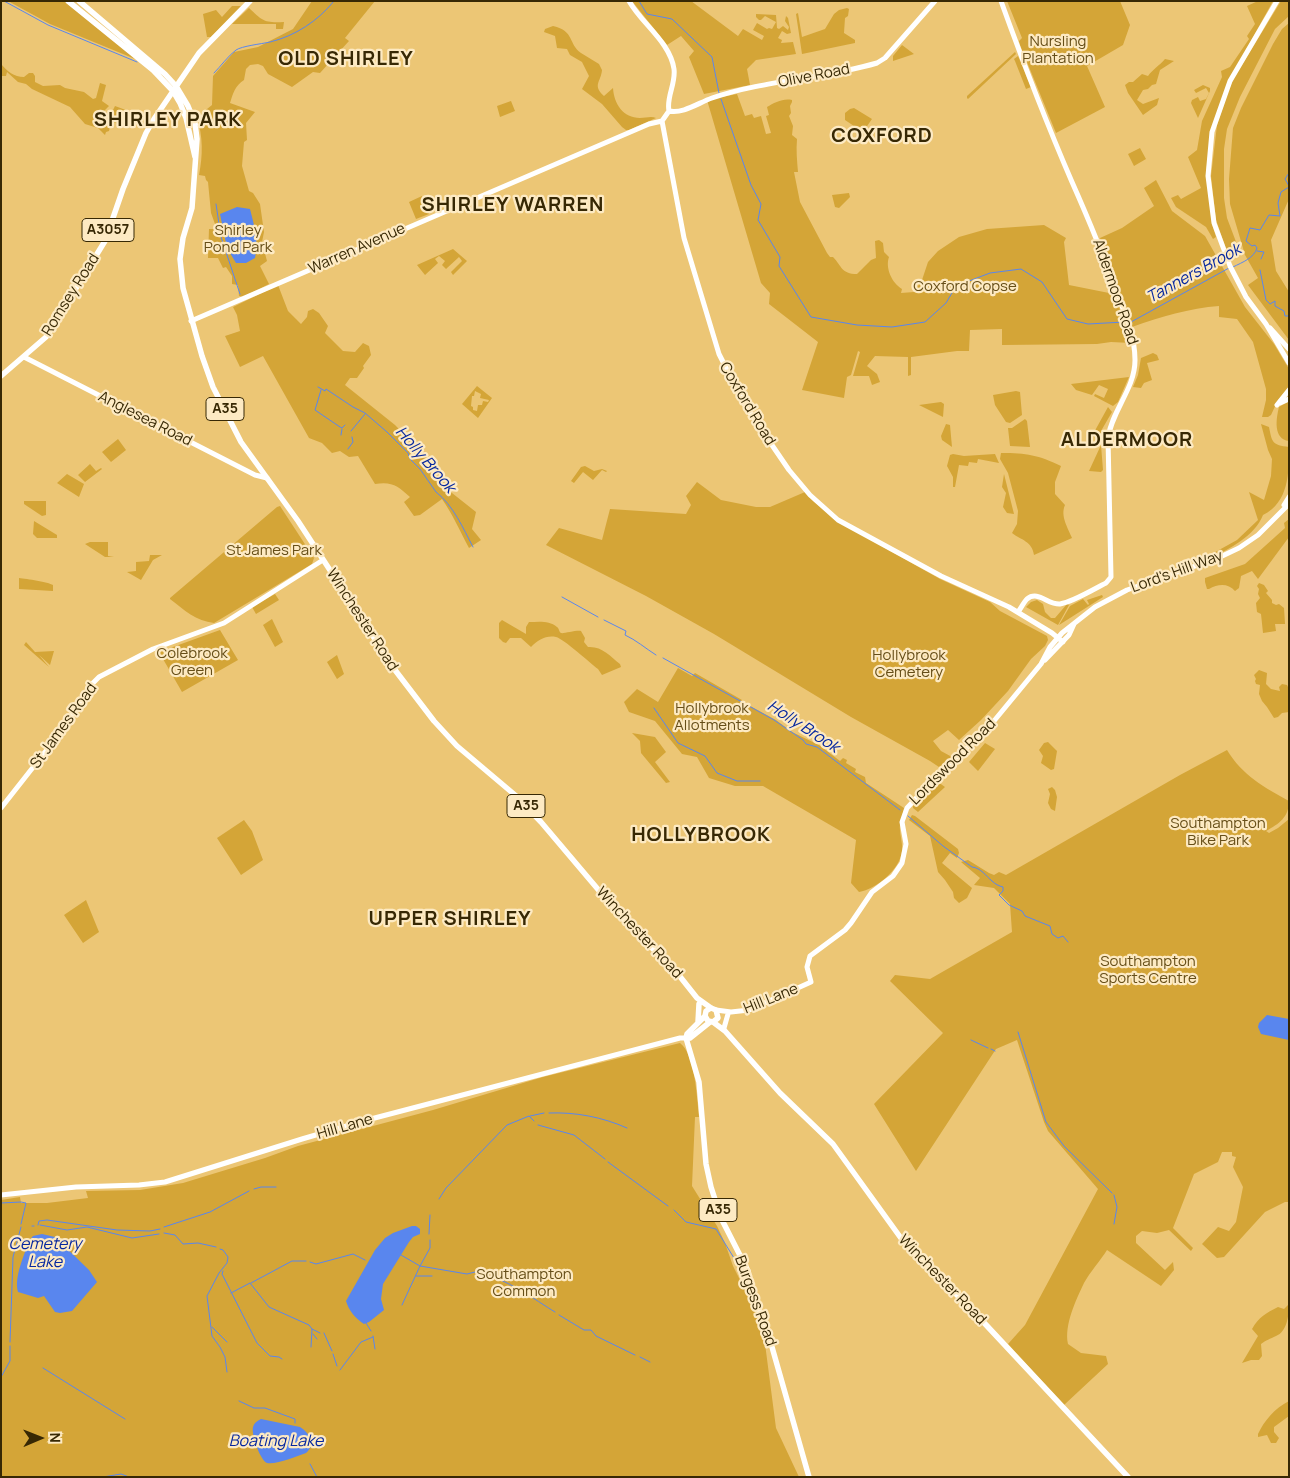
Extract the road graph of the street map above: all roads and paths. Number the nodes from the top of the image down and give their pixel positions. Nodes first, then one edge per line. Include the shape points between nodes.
1 (68, 1) edge
2 (79, 1) edge
3 (250, 1) edge
4 (629, 1) edge
5 (935, 1) edge
6 (1001, 1) edge
7 (1276, 1) edge
8 (174, 89) junction
9 (668, 111) junction
10 (662, 121) junction
11 (191, 321) junction
12 (1266, 324) junction
13 (1289, 349) edge
14 (24, 357) junction
15 (1289, 363) edge
16 (1, 376) edge
17 (1289, 390) edge
18 (1289, 399) edge
19 (267, 478) junction
20 (1289, 497) edge
21 (1289, 504) edge
22 (1277, 516) junction
23 (318, 552) junction
24 (323, 560) junction
25 (316, 565) junction
26 (330, 570) junction
27 (1018, 612) junction
28 (1061, 640) junction
29 (1, 808) edge
30 (811, 982) joint
31 (698, 1001) junction
32 (709, 1012) junction
33 (730, 1013) junction
34 (715, 1020) junction
35 (698, 1024) junction
36 (724, 1030) junction
37 (686, 1038) junction
38 (1, 1195) edge
39 (809, 1477) edge
40 (1128, 1477) edge

1 - 8 main road, A35
2 - 8 main road, A35 via 153,62
3 - 8 main road, Romsey Road / A3057 via 201,51
4 - 9 street via 668,53 674,67 675,80
5 - 9 street, Olive Road via 877,63 738,91 678,112
6 - 27 street, Aldermoor Road via 1110,272 1135,352 1132,376 1108,438 1111,577 1106,583 1062,603 1031,597
7 - 12 street via 1230,81 1212,132 1208,176 1214,223 1228,263
8 - 11 main road, Winchester Road / A35 via 186,118 197,164 192,208 182,238 180,259
8 - 14 main road, Romsey Road / A3057 via 146,134 99,252 46,337
9 - 10 street
10 - 11 street, Warren Avenue
10 - 27 street, Coxford Road via 684,238 719,354 746,407 778,455 810,495 832,515 941,576
11 - 19 main road, Winchester Road / A35 via 213,387 241,442
12 - 13 street
12 - 15 street
14 - 16 main road, A3057
14 - 19 street, Anglesea Road via 255,475
17 - 18 street via 1278,405
19 - 23 main road, Winchester Road / A35
20 - 22 street, Lord's Hill Way
21 - 22 street, Lord's Hill Way
22 - 28 street, Lord's Hill Way via 1239,548 1127,590 1095,607 1074,623 1070,634
23 - 24 main road, Winchester Road / A35
23 - 25 street
24 - 25 street, St James Road
24 - 26 main road, Winchester Road / A35
25 - 26 street
25 - 29 street, St James Road via 224,623 153,649 99,677
26 - 31 main road, Winchester Road / A35 via 395,670 434,721 457,746 525,805 623,920 674,969
27 - 28 street, Coxford Road
28 - 30 street, Lordswood Road via 989,727 907,808 902,822 906,844 902,863 893,876 872,892 845,930 810,956 807,967
30 - 33 street, Hill Lane via 749,1010
31 - 32 main road, Winchester Road / A35
31 - 35 main road
32 - 33 street, Hill Lane
32 - 34 main road
32 - 34 main road, Winchester Road via 706,1020
32 - 35 main road
33 - 34 street, Hill Lane
33 - 36 street
34 - 36 main road, Winchester Road
34 - 37 main road, Hill Lane
35 - 37 main road
36 - 40 main road, Winchester Road via 778,1091 833,1144 903,1242 974,1312
37 - 38 street, Hill Lane via 367,1120 161,1183
37 - 39 main road, Burgess Road / A35 via 699,1082 711,1187 721,1218 748,1271

